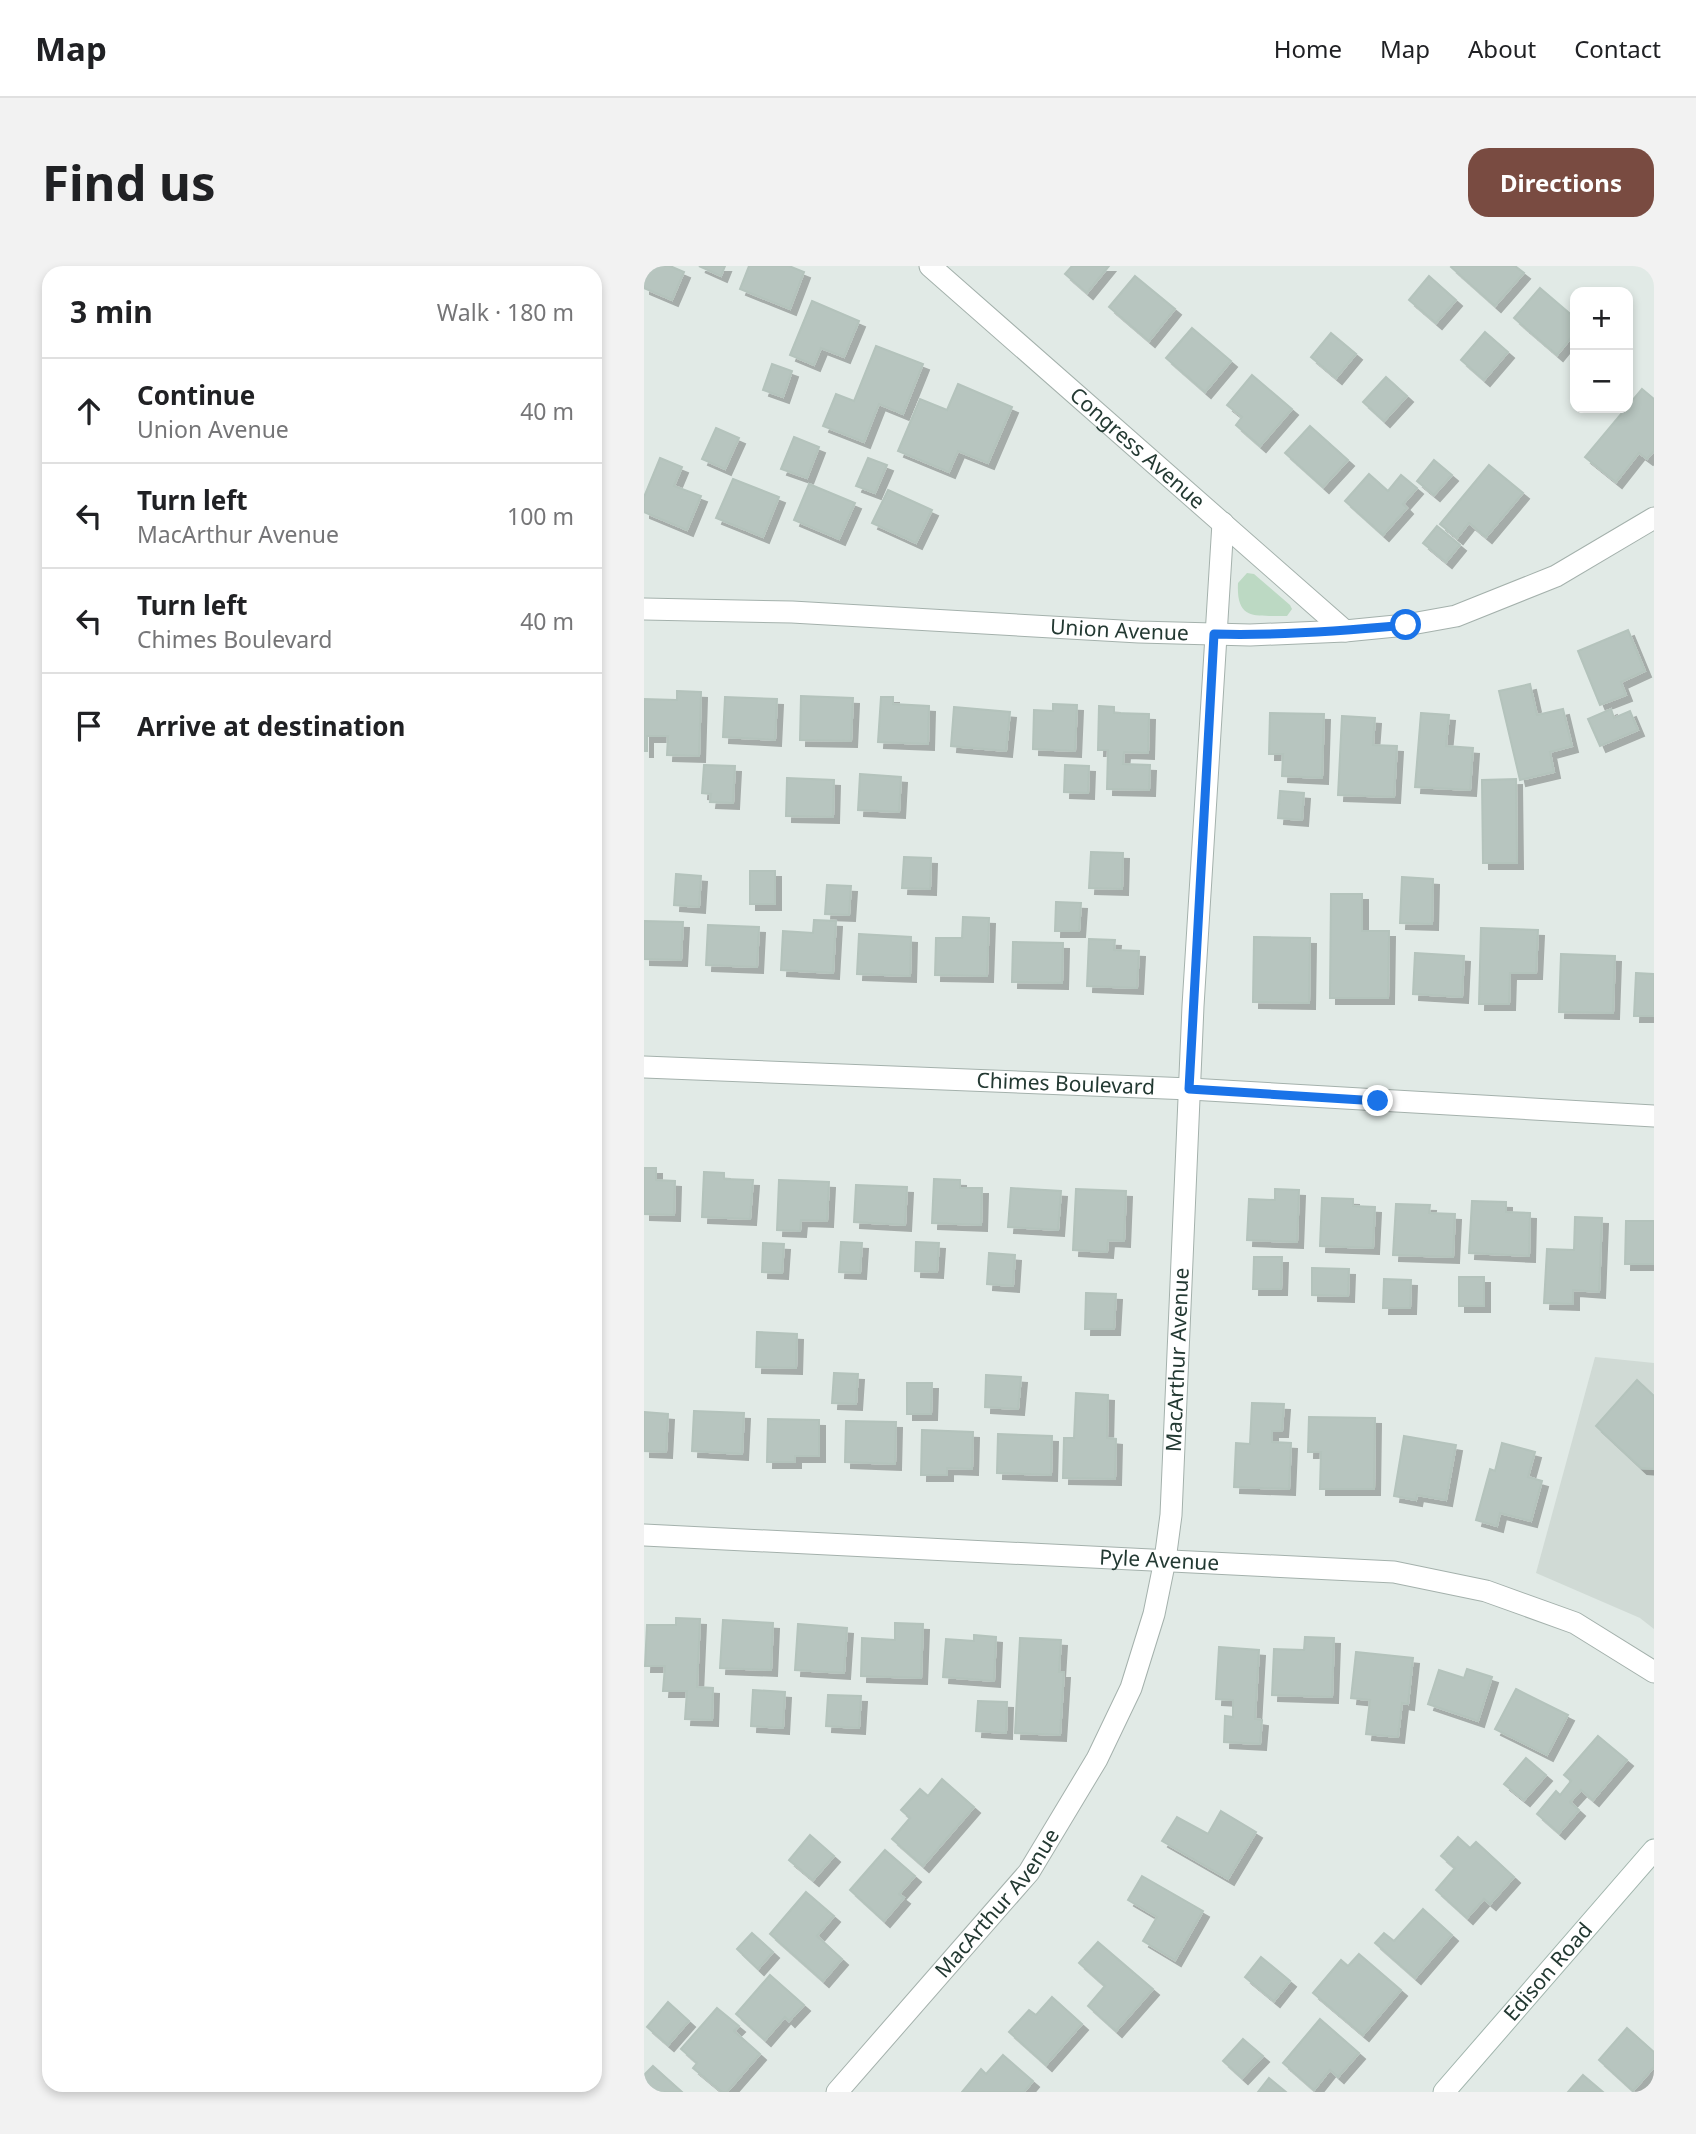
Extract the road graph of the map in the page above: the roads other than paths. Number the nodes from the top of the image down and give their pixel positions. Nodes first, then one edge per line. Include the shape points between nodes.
1 (930, 266) edge
2 (1654, 518) edge
3 (1223, 523) junction
4 (644, 609) edge
5 (1345, 631) junction
6 (1214, 634) junction
7 (644, 1067) edge
8 (1189, 1089) junction
9 (1654, 1116) edge
10 (644, 1535) edge
11 (1166, 1560) junction
12 (1654, 1672) edge
13 (1654, 1850) edge
14 (837, 2092) edge
15 (1444, 2092) edge

1 - 3 street, Congress Avenue
2 - 5 street, Union Avenue via 1556,576 1456,616
3 - 5 street, Congress Avenue
3 - 6 street, MacArthur Avenue
4 - 6 street, Union Avenue
5 - 6 street, Union Avenue
6 - 8 street, MacArthur Avenue
7 - 8 street, Chimes Boulevard
8 - 9 street, Chimes Boulevard
8 - 11 street, MacArthur Avenue
10 - 11 street, Pyle Avenue
11 - 12 street, Pyle Avenue via 1394,1572 1486,1591 1575,1623
11 - 14 street, MacArthur Avenue via 1131,1688 1097,1759 1029,1872
13 - 15 street, Edison Road

